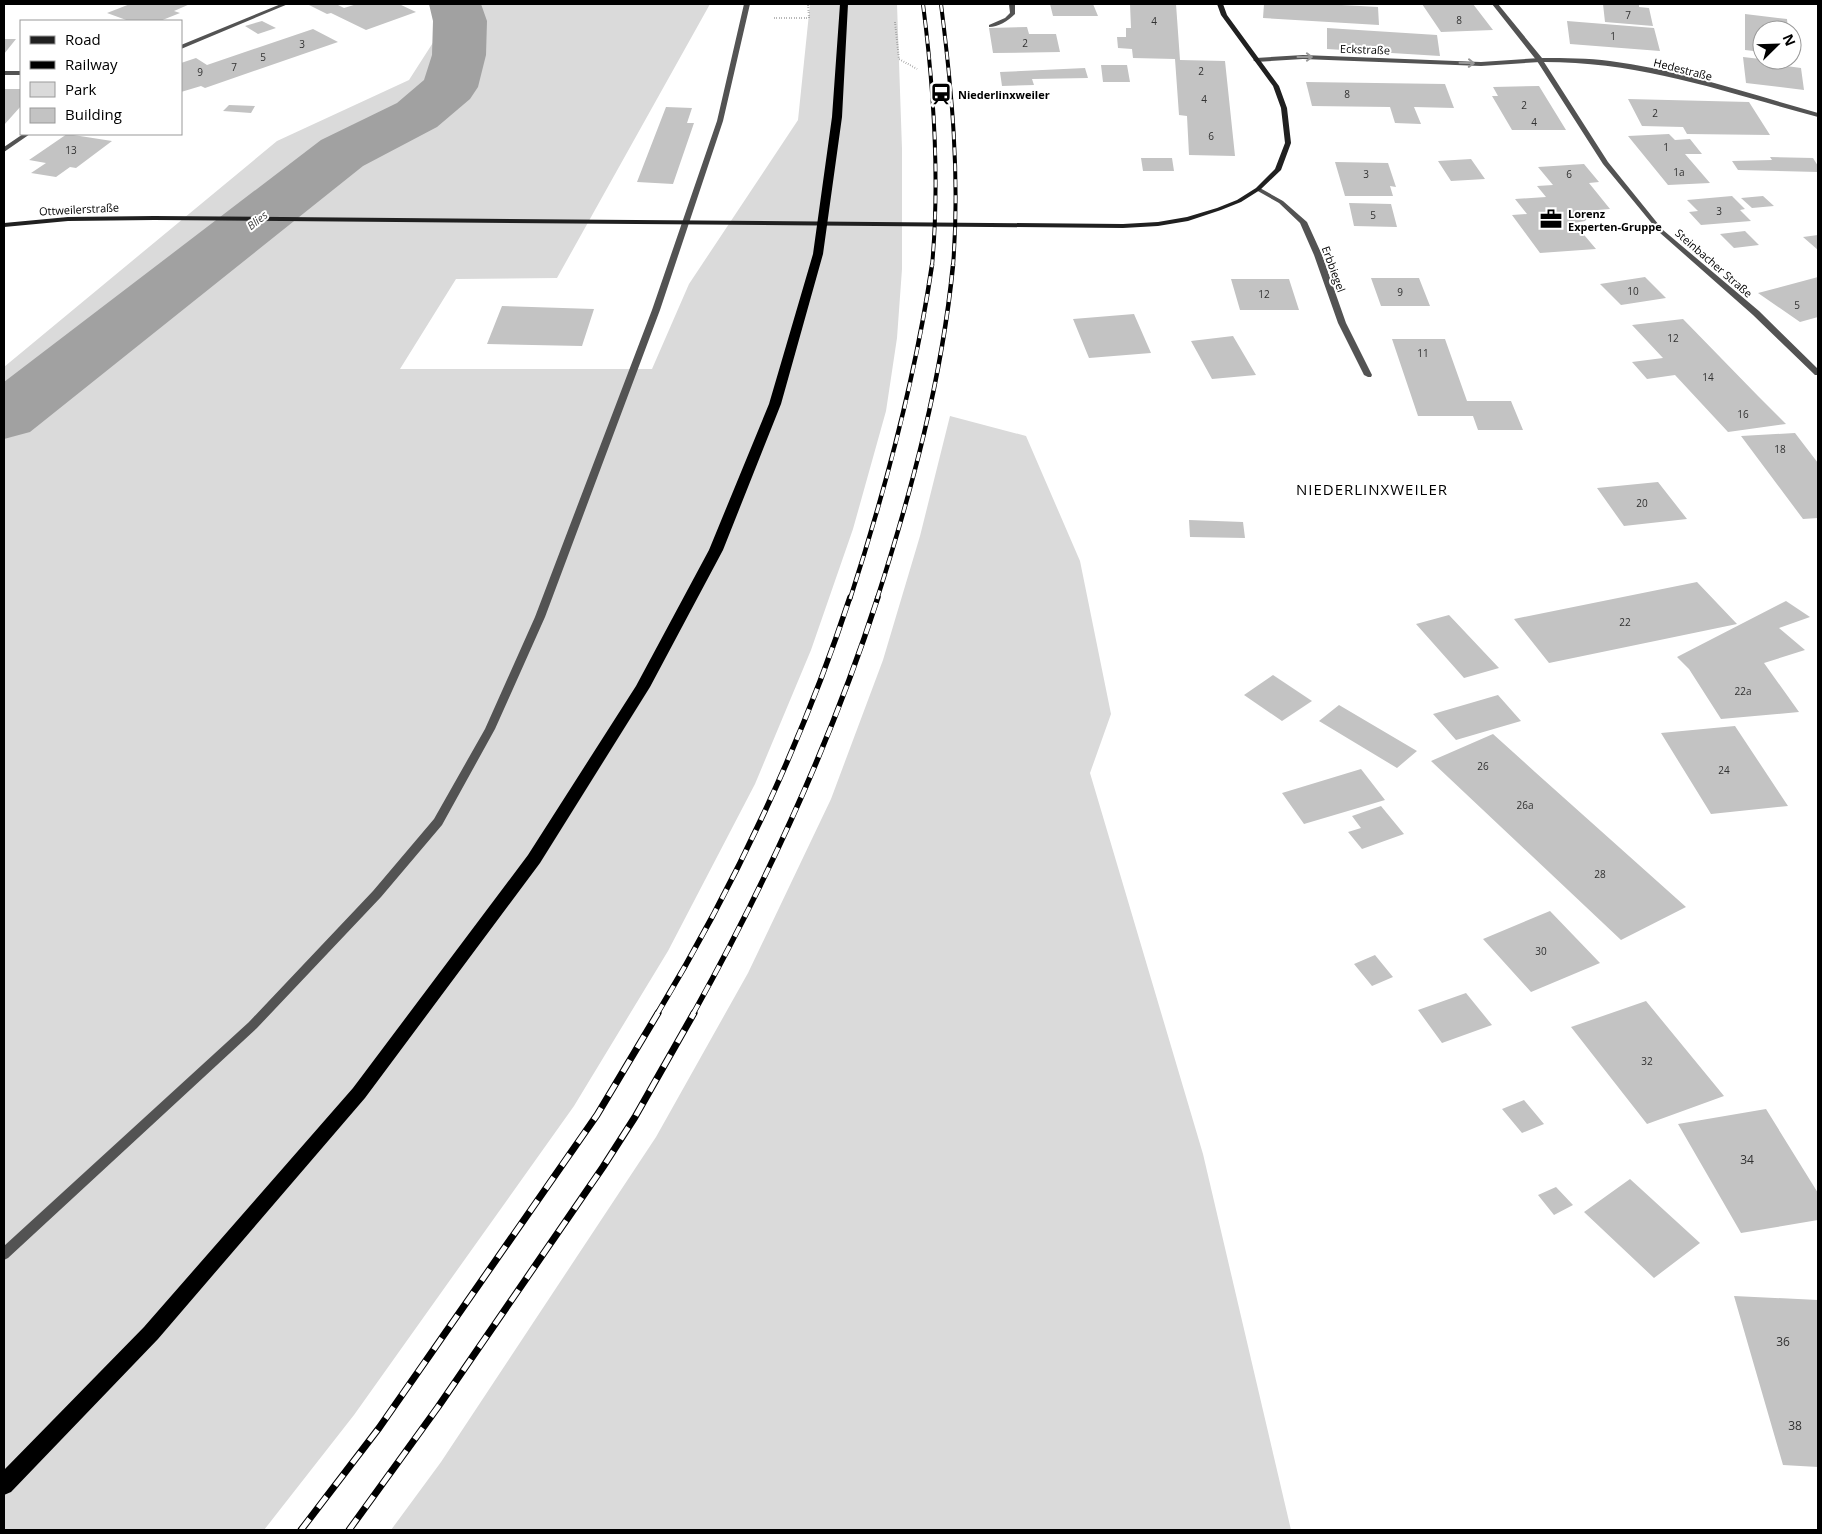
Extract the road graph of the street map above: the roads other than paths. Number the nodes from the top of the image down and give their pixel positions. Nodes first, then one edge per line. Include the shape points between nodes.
1 (285, 4) edge
2 (747, 4) edge
3 (844, 4) edge
4 (1012, 4) edge
5 (1220, 4) edge
6 (1496, 4) edge
7 (991, 26) dead end
8 (182, 47) edge
9 (1256, 60) junction
10 (1540, 60) junction
11 (4, 73) edge
12 (20, 73) edge
13 (1818, 115) edge
14 (26, 135) edge
15 (4, 150) edge
16 (1258, 190) junction
17 (4, 225) edge
18 (1818, 373) edge
19 (1368, 375) dead end
20 (4, 1254) edge
21 (4, 1485) edge

1 - 8 street
2 - 20 street via 720,122 656,310 540,617 490,729 438,822 377,894 253,1025
3 - 21 highway via 837,117 818,254 775,404 716,550 643,687 534,859 359,1093 151,1333
4 - 7 street via 1013,13
5 - 9 main road via 1224,15
6 - 10 street, Steinbacher Straße
9 -> 10 street, Eckstraße via 1303,57 1481,64
9 - 16 main road via 1276,86 1284,108 1288,143 1278,170
10 - 13 street, Hedestraße via 1572,58 1610,62
10 - 18 street, Steinbacher Straße via 1605,163 1661,231 1756,313
11 - 12 street
14 - 15 street
16 - 17 main road, Ottweilerstraße via 1239,201 1188,219 1124,226 154,218 68,219
16 - 19 street, Erbbiegel via 1282,202 1303,222 1342,323

